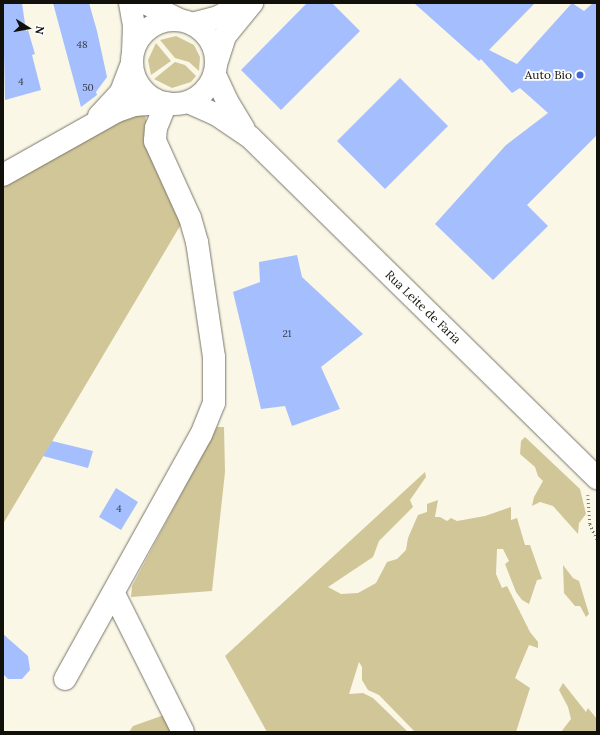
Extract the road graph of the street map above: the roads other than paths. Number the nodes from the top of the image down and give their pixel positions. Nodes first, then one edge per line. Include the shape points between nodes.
1 (130, 3) edge
2 (145, 3) edge
3 (244, 3) edge
4 (252, 3) edge
5 (186, 22) junction
6 (133, 58) junction
7 (216, 69) junction
8 (188, 102) junction
9 (164, 103) junction
10 (92, 122) junction
11 (250, 136) junction
12 (5, 168) edge
13 (593, 485) edge
14 (114, 594) junction
15 (65, 679) dead end
16 (183, 732) edge

1 - 6 street via 134,25
2 - 5 street
3 - 5 street via 218,17
4 - 7 street via 225,36
5 - 6 street via 167,20 151,28 138,41
5 - 7 street via 210,40
6 - 9 street via 135,77 141,88
6 - 10 street via 120,92
7 - 8 street via 205,91
7 - 11 street via 227,101
8 - 9 street
8 - 11 street via 216,115
9 - 10 street via 134,105
9 - 14 street via 156,128 155,141 190,218 197,242 214,350 214,403 202,435
10 - 12 street
11 - 13 street, Rua Leite de Faria
14 - 15 street
14 - 16 street

